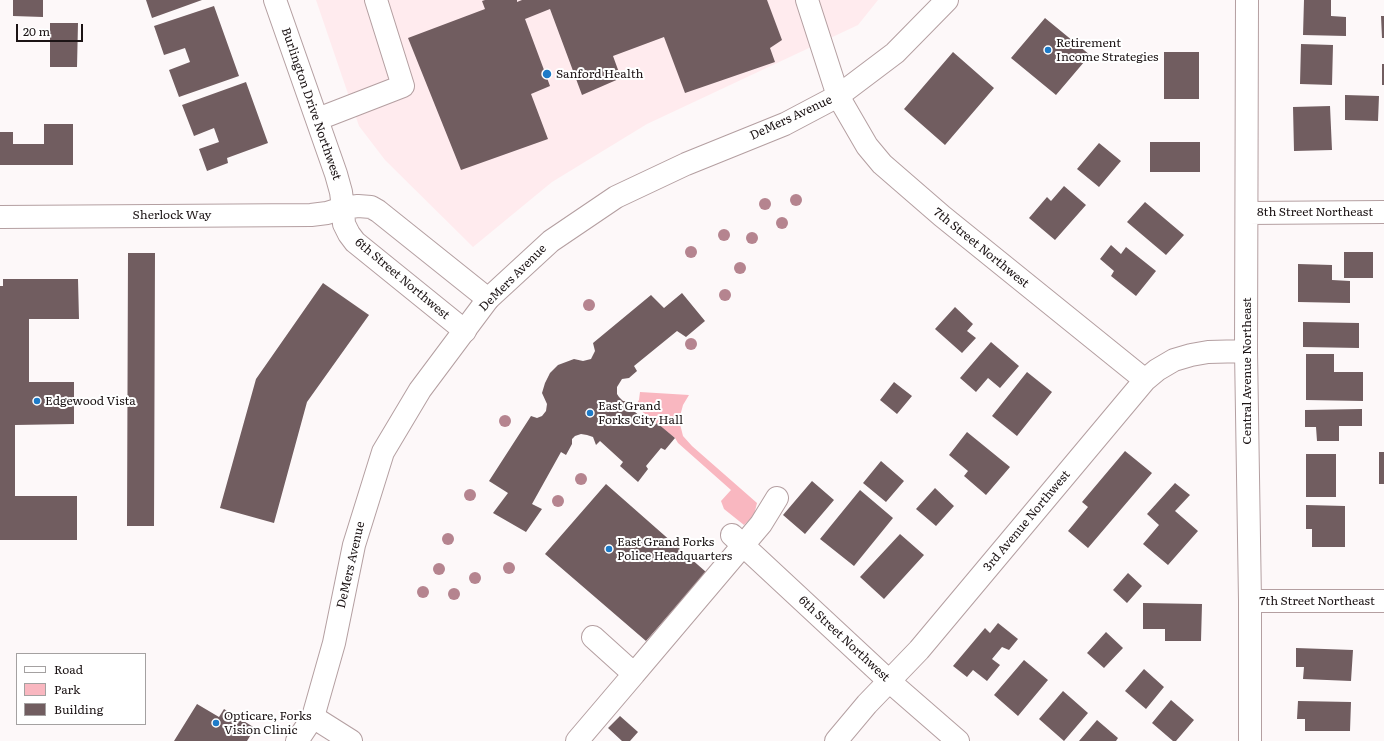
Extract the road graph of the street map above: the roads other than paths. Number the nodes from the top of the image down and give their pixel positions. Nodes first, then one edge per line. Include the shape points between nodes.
1 (275, 0) edge
2 (376, 0) edge
3 (947, 0) edge
4 (1248, 0) edge
5 (815, 5) edge
6 (838, 96) junction
7 (318, 119) junction
8 (343, 208) junction
9 (1384, 212) edge
10 (1247, 213) junction
11 (0, 217) edge
12 (488, 299) junction
13 (465, 331) junction
14 (1246, 351) junction
15 (1145, 380) junction
16 (776, 498) dead end
17 (737, 540) junction
18 (1250, 601) junction
19 (1384, 601) edge
20 (593, 637) dead end
21 (634, 674) junction
22 (889, 681) junction
23 (313, 717) junction
24 (297, 741) edge
25 (352, 741) edge
26 (577, 741) edge
27 (836, 741) edge
28 (958, 741) edge
29 (1250, 741) edge

1 - 7 street, Burlington Drive Northwest
2 - 7 street via 403,86
3 - 6 street, DeMers Avenue via 895,53
4 - 10 street, Central Avenue Northeast
5 - 6 street, 7th Street Northwest
6 - 12 street, DeMers Avenue via 784,124 686,164 616,197 551,241
6 - 15 street, 7th Street Northwest via 867,146 882,164 942,216
7 - 8 street, Burlington Drive Northwest via 336,174
8 - 11 street, Sherlock Way via 311,215
8 - 12 street via 371,207 378,211
8 - 13 street, 6th Street Northwest via 344,224 355,242
9 - 10 street, 8th Street Northeast
10 - 14 street, Central Avenue Northeast
12 - 13 street, DeMers Avenue
13 - 23 street, DeMers Avenue via 420,390 383,452 354,545 334,643
14 - 15 street, 3rd Avenue Northwest via 1191,355 1174,360
14 - 18 street, Central Avenue Northeast
15 - 22 street, 3rd Avenue Northwest via 919,650
16 - 17 street via 761,524
17 - 21 street
17 - 22 street, 6th Street Northwest
18 - 19 street, 7th Street Northeast
18 - 29 street, Central Avenue Northeast
20 - 21 street
21 - 26 street
22 - 27 street, 3rd Avenue Northwest
22 - 28 street, 6th Street Northwest
23 - 24 street, DeMers Avenue
23 - 25 street

